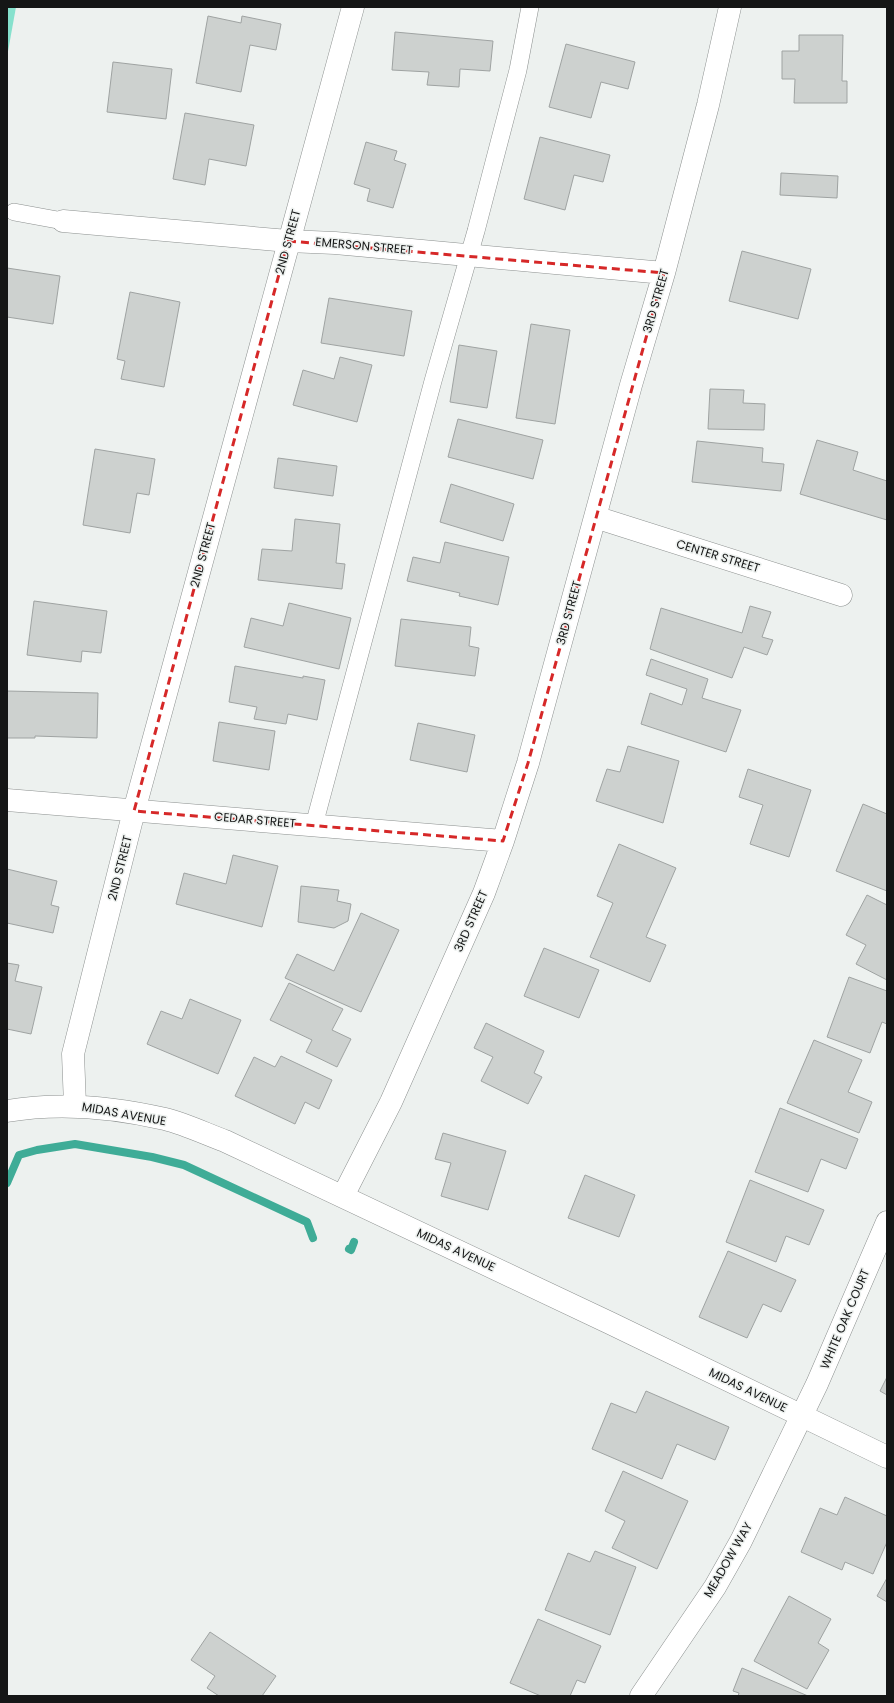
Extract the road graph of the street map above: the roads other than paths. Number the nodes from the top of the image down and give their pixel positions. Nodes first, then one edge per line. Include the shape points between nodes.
1 (353, 7) edge
2 (530, 7) edge
3 (724, 7) edge
4 (730, 7) edge
5 (14, 212) dead end
6 (63, 221) joint
7 (288, 241) junction
8 (470, 255) junction
9 (664, 273) junction
10 (595, 517) junction
11 (841, 594) dead end
12 (7, 800) edge
13 (134, 811) junction
14 (314, 825) junction
15 (503, 841) junction
16 (75, 1105) junction
17 (7, 1111) edge
18 (343, 1196) junction
19 (887, 1222) edge
20 (802, 1416) junction
21 (887, 1457) edge
22 (640, 1696) edge

1 - 7 street, 2ND STREET
2 - 8 lane via 518,70
3 - 4 street
4 - 9 street, 3RD STREET via 706,113
5 - 6 lane
6 - 7 street, EMERSON STREET
7 - 8 street, EMERSON STREET
7 - 13 street, 2ND STREET
8 - 9 street, EMERSON STREET
8 - 14 lane via 433,381
9 - 10 street, 3RD STREET
10 - 11 street, CENTER STREET
10 - 15 street, 3RD STREET via 528,763
12 - 13 street, CEDAR STREET
13 - 14 street, CEDAR STREET
13 - 16 street, 2ND STREET via 73,1054
14 - 15 street, CEDAR STREET
15 - 18 street, 3RD STREET via 484,893 391,1102
16 - 17 street, MIDAS AVENUE
16 - 18 street, MIDAS AVENUE via 166,1120 225,1141
18 - 20 street, MIDAS AVENUE
19 - 20 street, WHITE OAK COURT
20 - 21 street, MIDAS AVENUE
20 - 22 street, MEADOW WAY via 741,1542 715,1587

